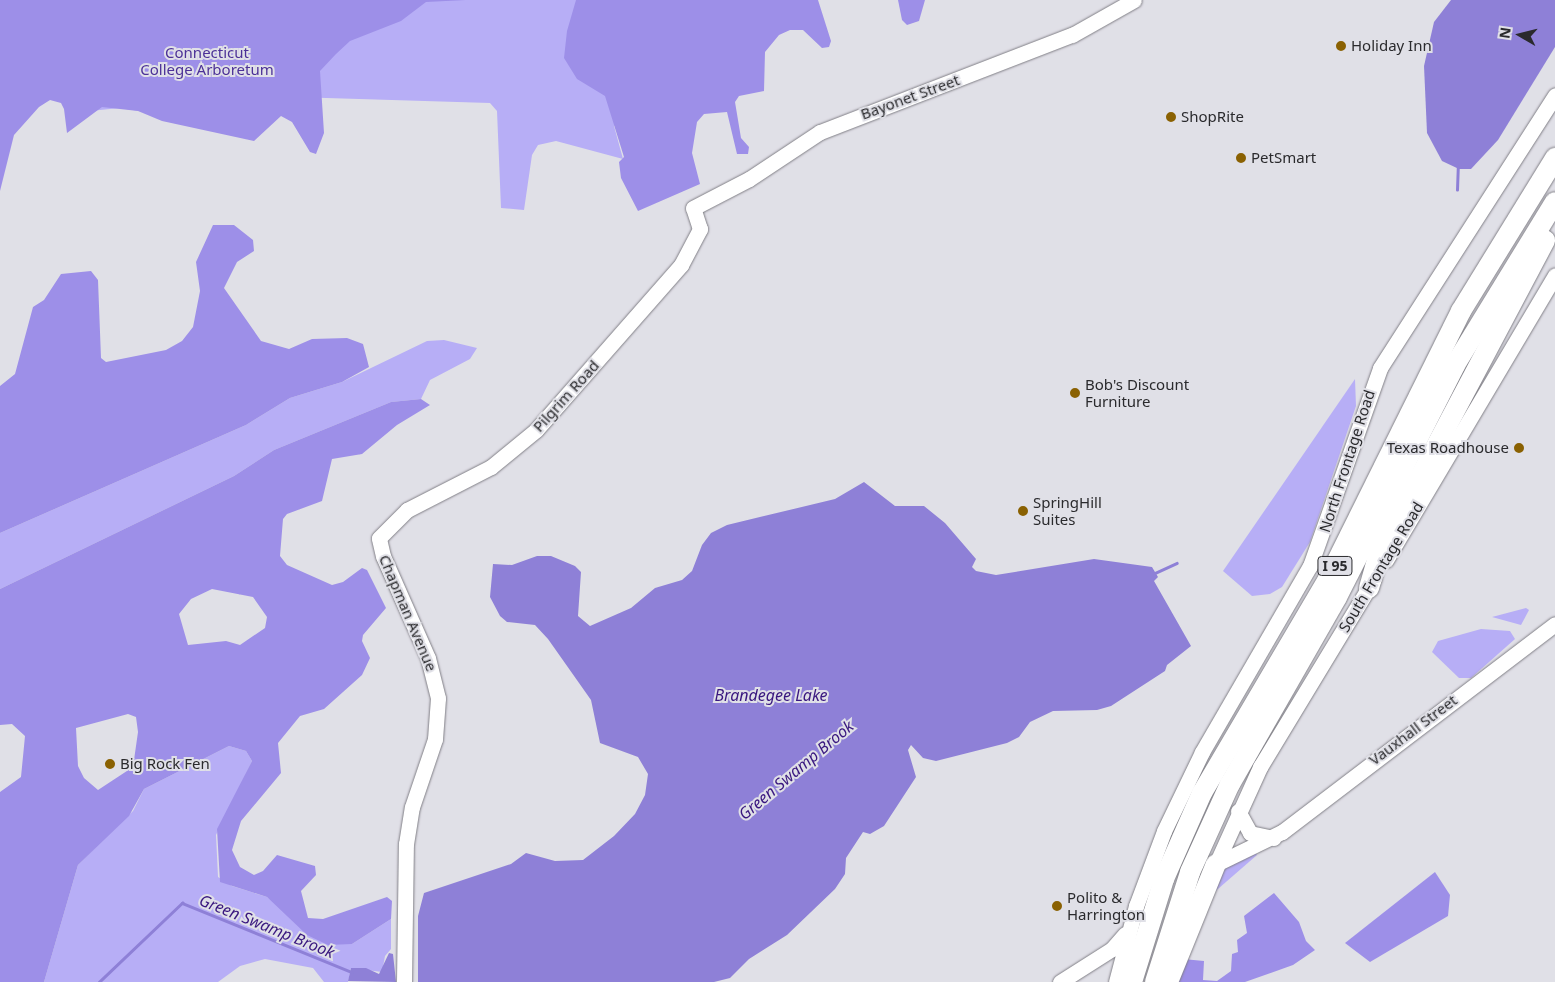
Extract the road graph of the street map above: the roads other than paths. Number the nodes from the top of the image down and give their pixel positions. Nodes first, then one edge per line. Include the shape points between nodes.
1 (1134, 0) edge
2 (1555, 95) edge
3 (1555, 158) edge
4 (1555, 202) edge
5 (693, 208) joint
6 (1555, 222) edge
7 (1555, 275) edge
8 (379, 538) joint
9 (1369, 588) junction
10 (1555, 624) edge
11 (1238, 811) junction
12 (1273, 838) junction
13 (1216, 864) junction
14 (1129, 929) junction
15 (404, 982) edge
16 (1060, 982) edge
17 (1116, 982) edge
18 (1132, 982) edge
19 (1155, 982) edge
20 (1168, 982) edge

1 - 5 main road, Bayonet Street via 1072,35 820,132 749,179
2 - 14 main road, North Frontage Road via 1380,368 1310,566 1190,775 1158,846
3 - 18 highway, I 95 via 1465,303 1414,398 1328,579 1198,802 1161,885
4 - 19 highway, I 95 via 1450,374 1323,622 1230,784 1190,872
5 - 8 main road, Pilgrim Road via 700,229 681,265 536,430 491,467 407,510
6 - 9 highway via 1379,554
7 - 9 main road, South Frontage Road
8 - 15 main road, Chapman Avenue via 383,556 428,658 438,698 435,739 412,807 406,844
9 - 11 main road, South Frontage Road via 1270,751
10 - 12 main road, Vauxhall Street
11 - 12 main road via 1250,832
11 - 13 main road, South Frontage Road
12 - 13 main road, Vauxhall Street
13 - 20 highway
14 - 16 main road via 1112,949
14 - 17 main road, North Frontage Road

